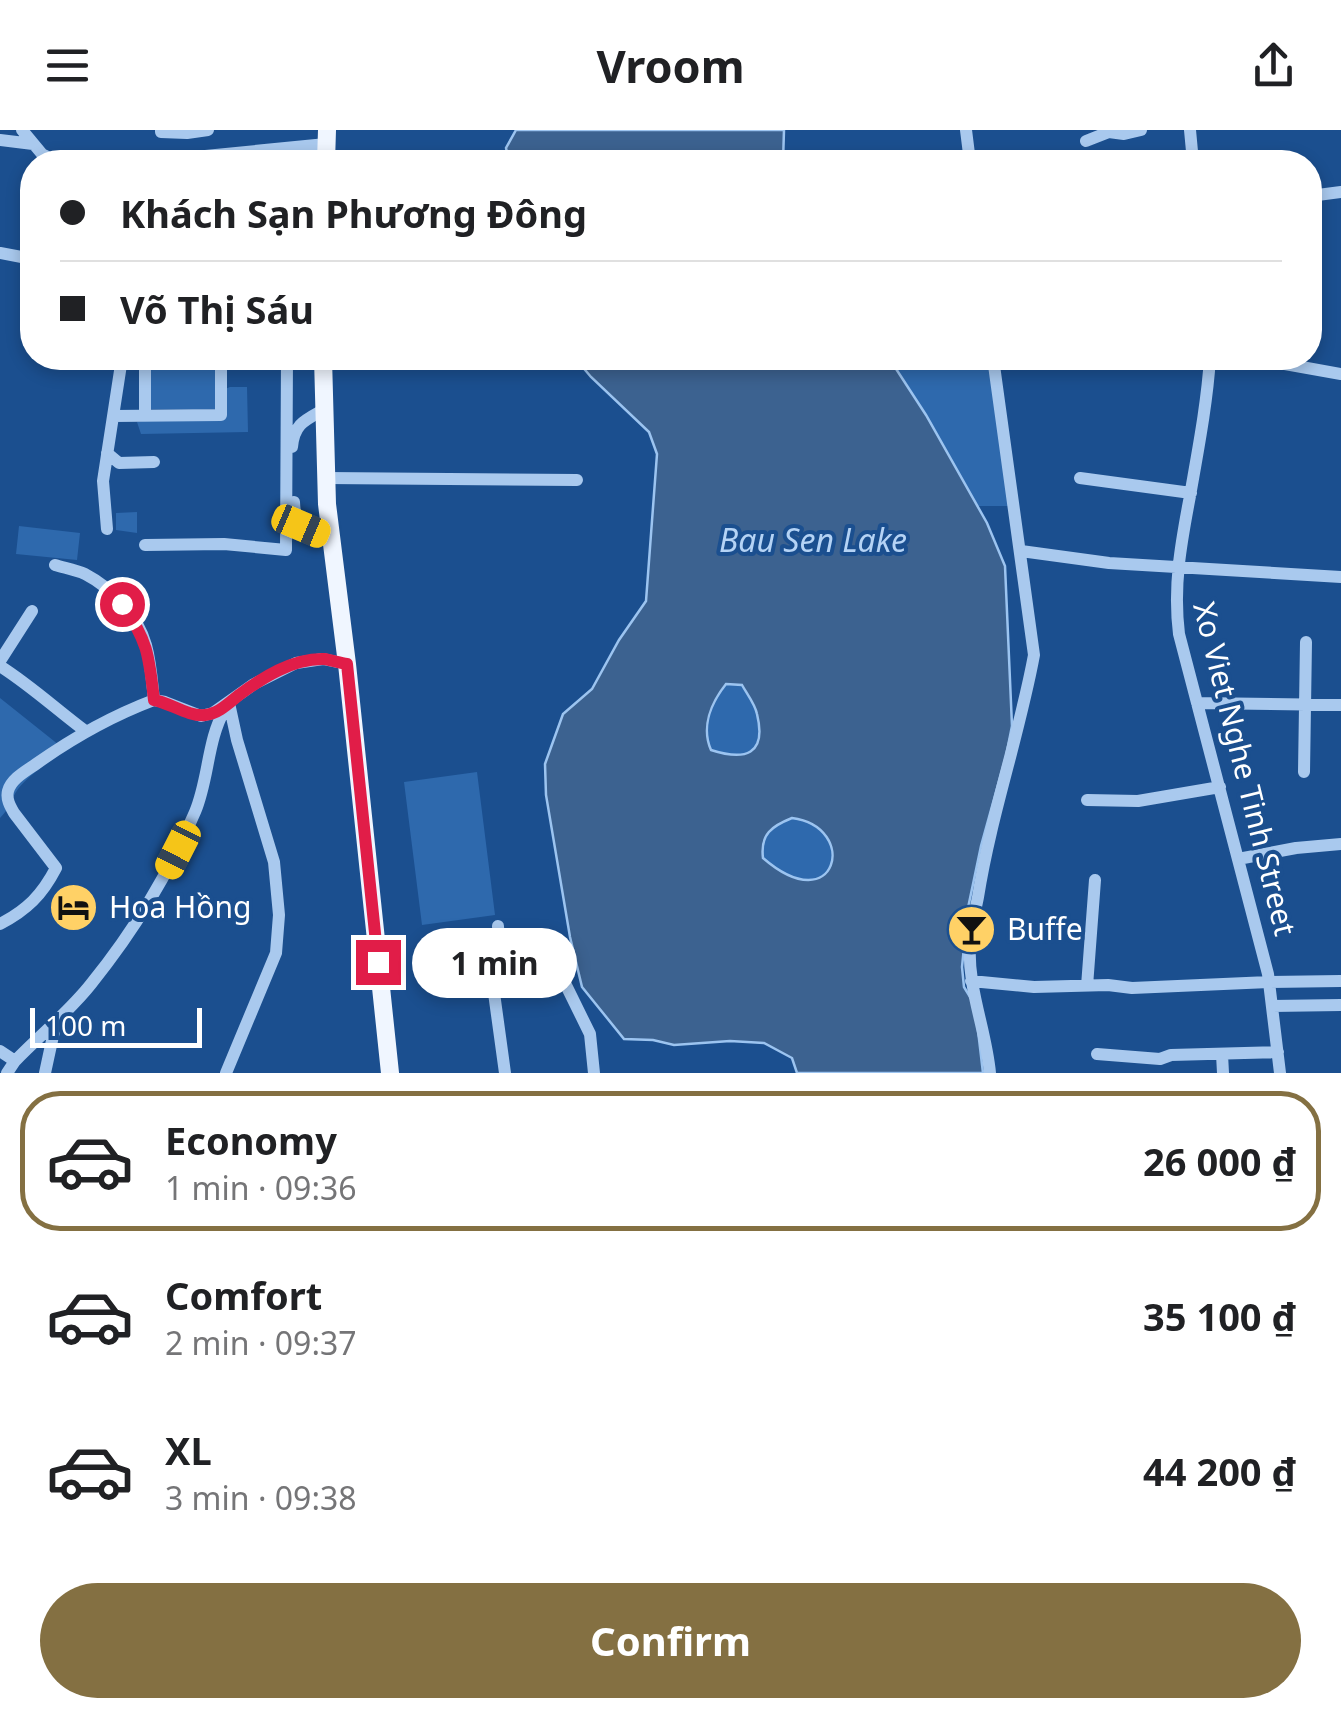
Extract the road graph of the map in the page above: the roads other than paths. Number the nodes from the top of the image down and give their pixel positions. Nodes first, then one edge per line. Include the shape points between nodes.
1 (22, 130) edge
2 (161, 130) edge
3 (208, 130) edge
4 (1141, 130) edge
5 (0, 140) edge
6 (1086, 141) dead end
7 (32, 144) junction
8 (326, 146) edge
9 (38, 150) edge
10 (282, 150) edge
11 (120, 370) edge
12 (145, 370) edge
13 (222, 370) edge
14 (287, 370) edge
15 (324, 370) edge
16 (994, 370) edge
17 (1209, 370) edge
18 (324, 410) junction
19 (146, 415) junction
20 (113, 416) junction
21 (107, 452) junction
22 (154, 462) dead end
23 (326, 478) junction
24 (1080, 478) dead end
25 (577, 480) dead end
26 (1190, 492) junction
27 (107, 529) dead end
28 (330, 539) junction
29 (145, 546) dead end
30 (1021, 551) junction
31 (55, 565) dead end
32 (1177, 567) junction
33 (1341, 577) edge
34 (32, 612) dead end
35 (1306, 642) dead end
36 (0, 664) edge
37 (347, 664) junction
38 (154, 700) junction
39 (229, 703) junction
40 (1197, 703) junction
41 (1304, 704) junction
42 (1341, 706) edge
43 (84, 730) junction
44 (1304, 772) dead end
45 (1220, 787) junction
46 (1087, 800) dead end
47 (1341, 844) edge
48 (1238, 859) junction
49 (1095, 880) dead end
50 (0, 924) edge
51 (498, 926) dead end
52 (560, 971) dead end
53 (971, 981) junction
54 (1341, 981) edge
55 (1269, 982) junction
56 (1087, 986) junction
57 (1341, 1005) edge
58 (1272, 1006) junction
59 (56, 1019) junction
60 (0, 1052) edge
61 (1278, 1052) junction
62 (1097, 1054) dead end
63 (1222, 1054) junction
64 (11, 1067) edge
65 (44, 1073) edge
66 (226, 1073) edge
67 (390, 1073) edge
68 (504, 1073) edge
69 (594, 1073) edge
70 (990, 1073) edge
71 (1223, 1073) edge
72 (1280, 1073) edge

1 - 7 street
2 - 3 street
4 - 6 street
5 - 7 street
7 - 9 street
8 - 10 street
11 - 20 street
12 - 19 street
13 - 19 street via 221,415
14 - 29 street via 286,550
15 - 18 main road
16 - 30 street
17 - 26 street, Xo Viet Nghe Tinh Street
18 - 23 main road
18 - 28 street via 300,422 294,433 294,509 301,526
19 - 20 street
20 - 21 street
21 - 22 street via 120,462
21 - 27 street
23 - 25 street
23 - 28 main road
24 - 26 street
26 - 32 street, Xo Viet Nghe Tinh Street
28 - 37 main road
30 - 32 street
30 - 53 street via 1034,655 981,875
31 - 38 street via 82,572 122,604 144,640
32 - 33 street
32 - 40 street, Xo Viet Nghe Tinh Street via 1179,634
34 - 36 street
35 - 41 street
36 - 43 street
37 - 39 street via 296,664
37 - 67 main road
38 - 39 street via 201,716
38 - 43 street
39 - 59 street via 217,722 197,808 163,878 91,984
39 - 66 street via 274,862 279,915 276,953
40 - 41 street
40 - 45 street, Xo Viet Nghe Tinh Street
41 - 42 street
41 - 44 street
43 - 50 street via 26,771 7,794 56,868 44,891
45 - 46 street via 1138,802
45 - 48 street, Xo Viet Nghe Tinh Street
47 - 48 street
48 - 55 street, Xo Viet Nghe Tinh Street
49 - 56 street
51 - 68 street via 494,992
52 - 69 street via 590,1034
53 - 56 street
53 - 70 street
54 - 55 street
55 - 56 street
55 - 58 street, Xo Viet Nghe Tinh Street
57 - 58 street
58 - 61 street, Xo Viet Nghe Tinh Street
59 - 64 street
59 - 65 street
60 - 64 street
61 - 63 street
61 - 72 street, Xo Viet Nghe Tinh Street
62 - 63 street
63 - 71 street

